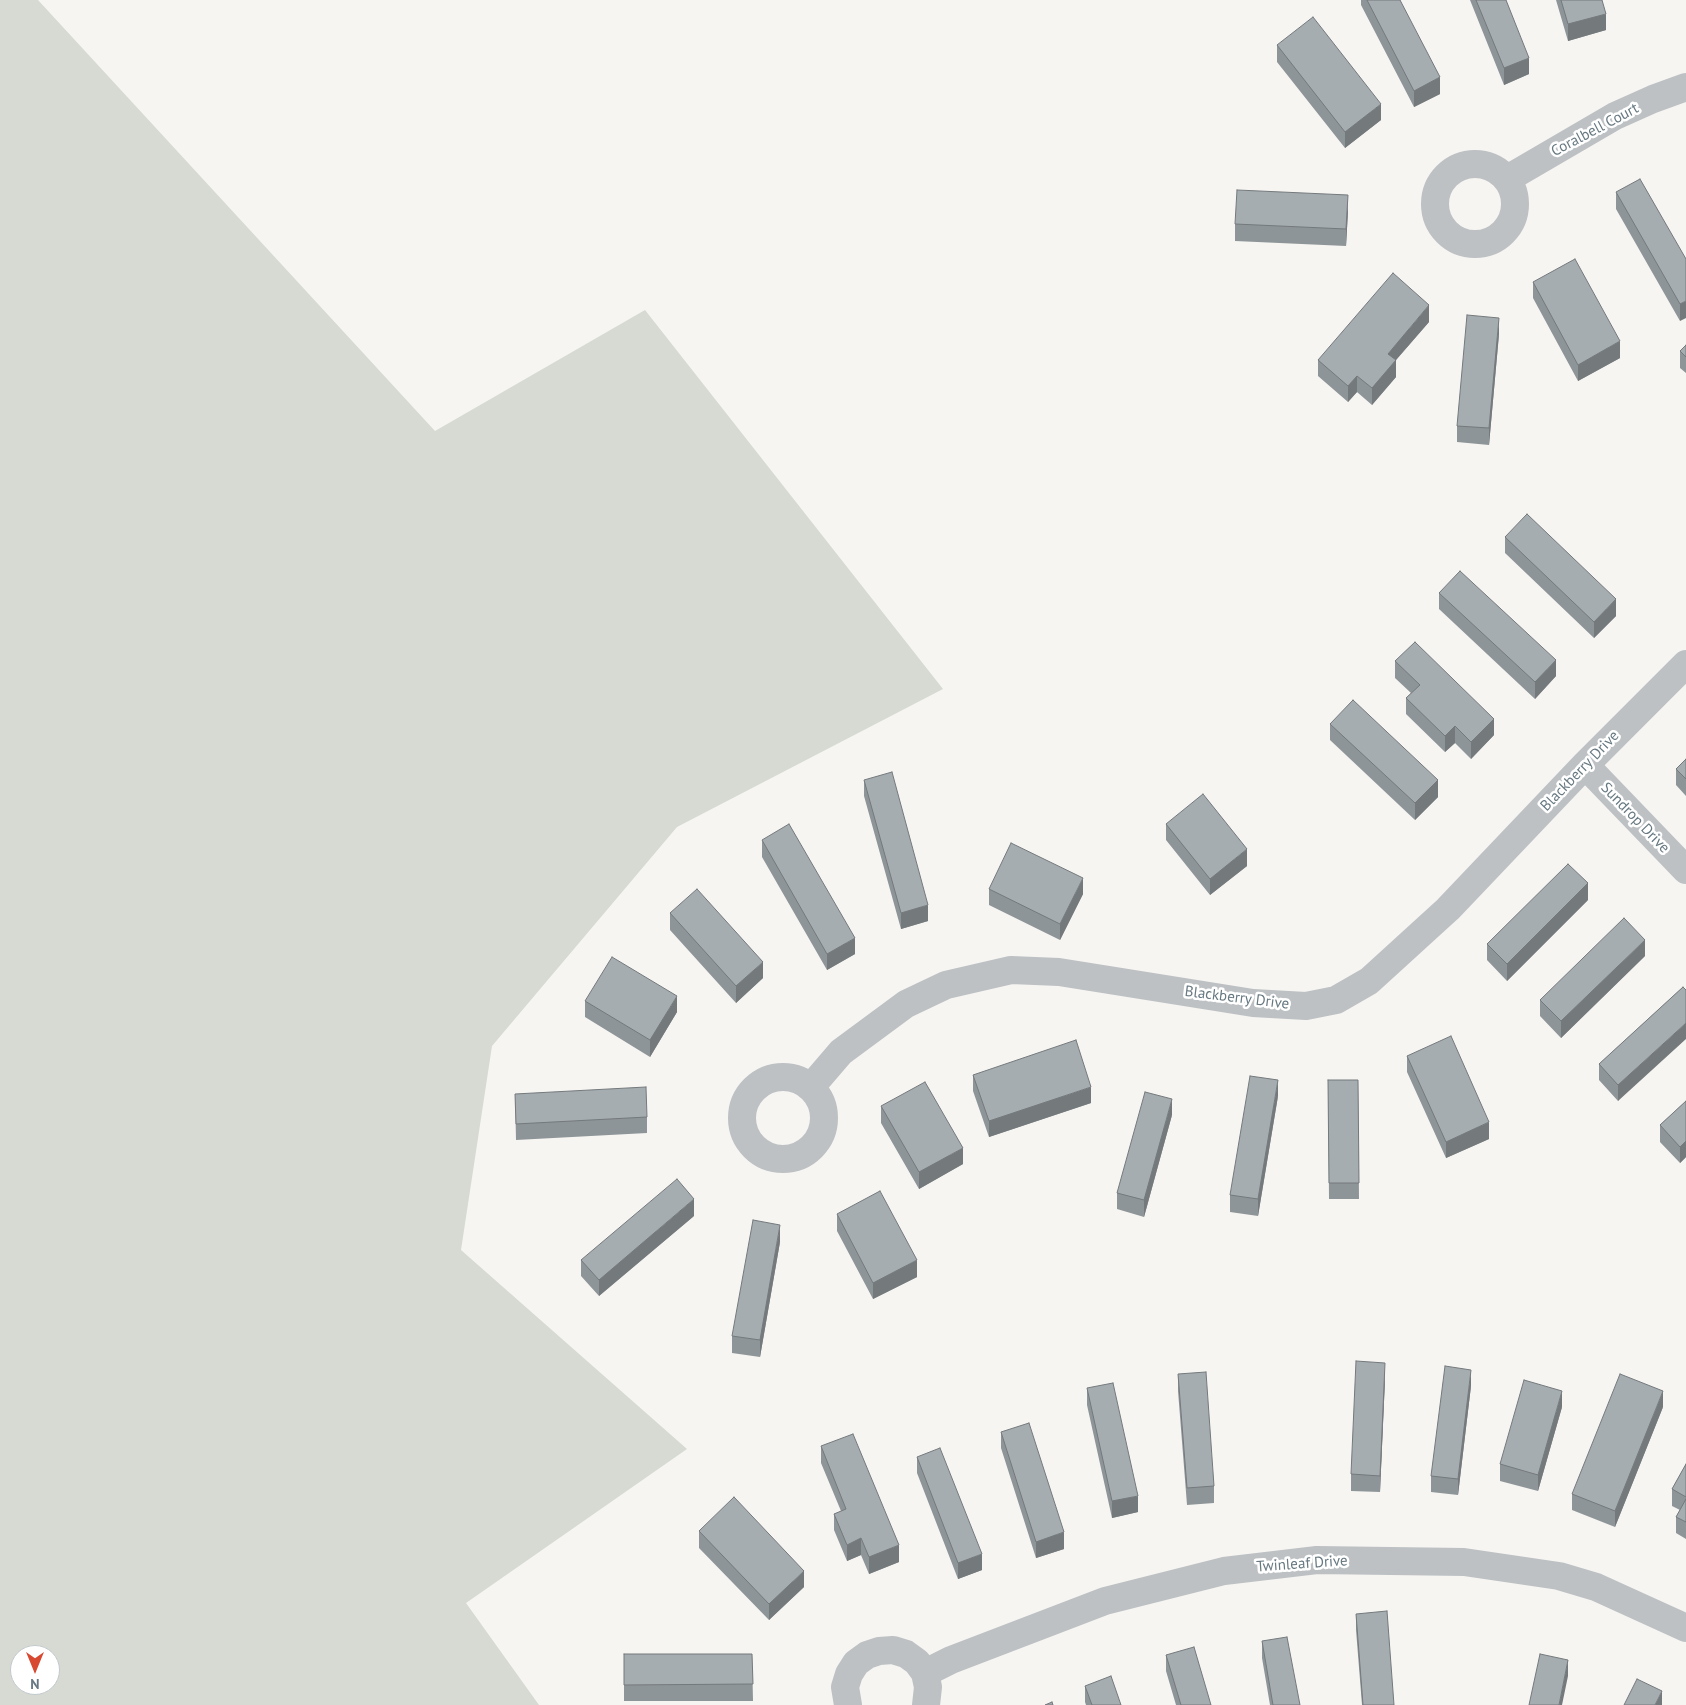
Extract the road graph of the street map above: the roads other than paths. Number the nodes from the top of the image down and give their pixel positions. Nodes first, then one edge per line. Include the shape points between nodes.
1 (1686, 88) edge
2 (1507, 179) dead end
3 (1686, 664) edge
4 (1585, 765) junction
5 (1686, 870) edge
6 (811, 1087) dead end
7 (1686, 1628) edge
8 (925, 1673) junction
9 (848, 1705) edge
10 (926, 1705) edge

1 - 2 street, Coralbell Court via 1615,116
3 - 4 street, Blackberry Drive
4 - 5 street, Sundrop Drive
4 - 6 street, Blackberry Drive via 1448,909 1369,981 1336,1000 1306,1006 1253,1003 1059,972 1011,970 946,985 906,1004 842,1052
7 - 8 street, Twinleaf Drive via 1596,1587 1559,1576 1464,1562 1317,1560 1224,1571 1105,1602 951,1660
8 - 9 street via 906,1654 879,1650 856,1663 849,1674 845,1687
8 - 10 street via 928,1687

